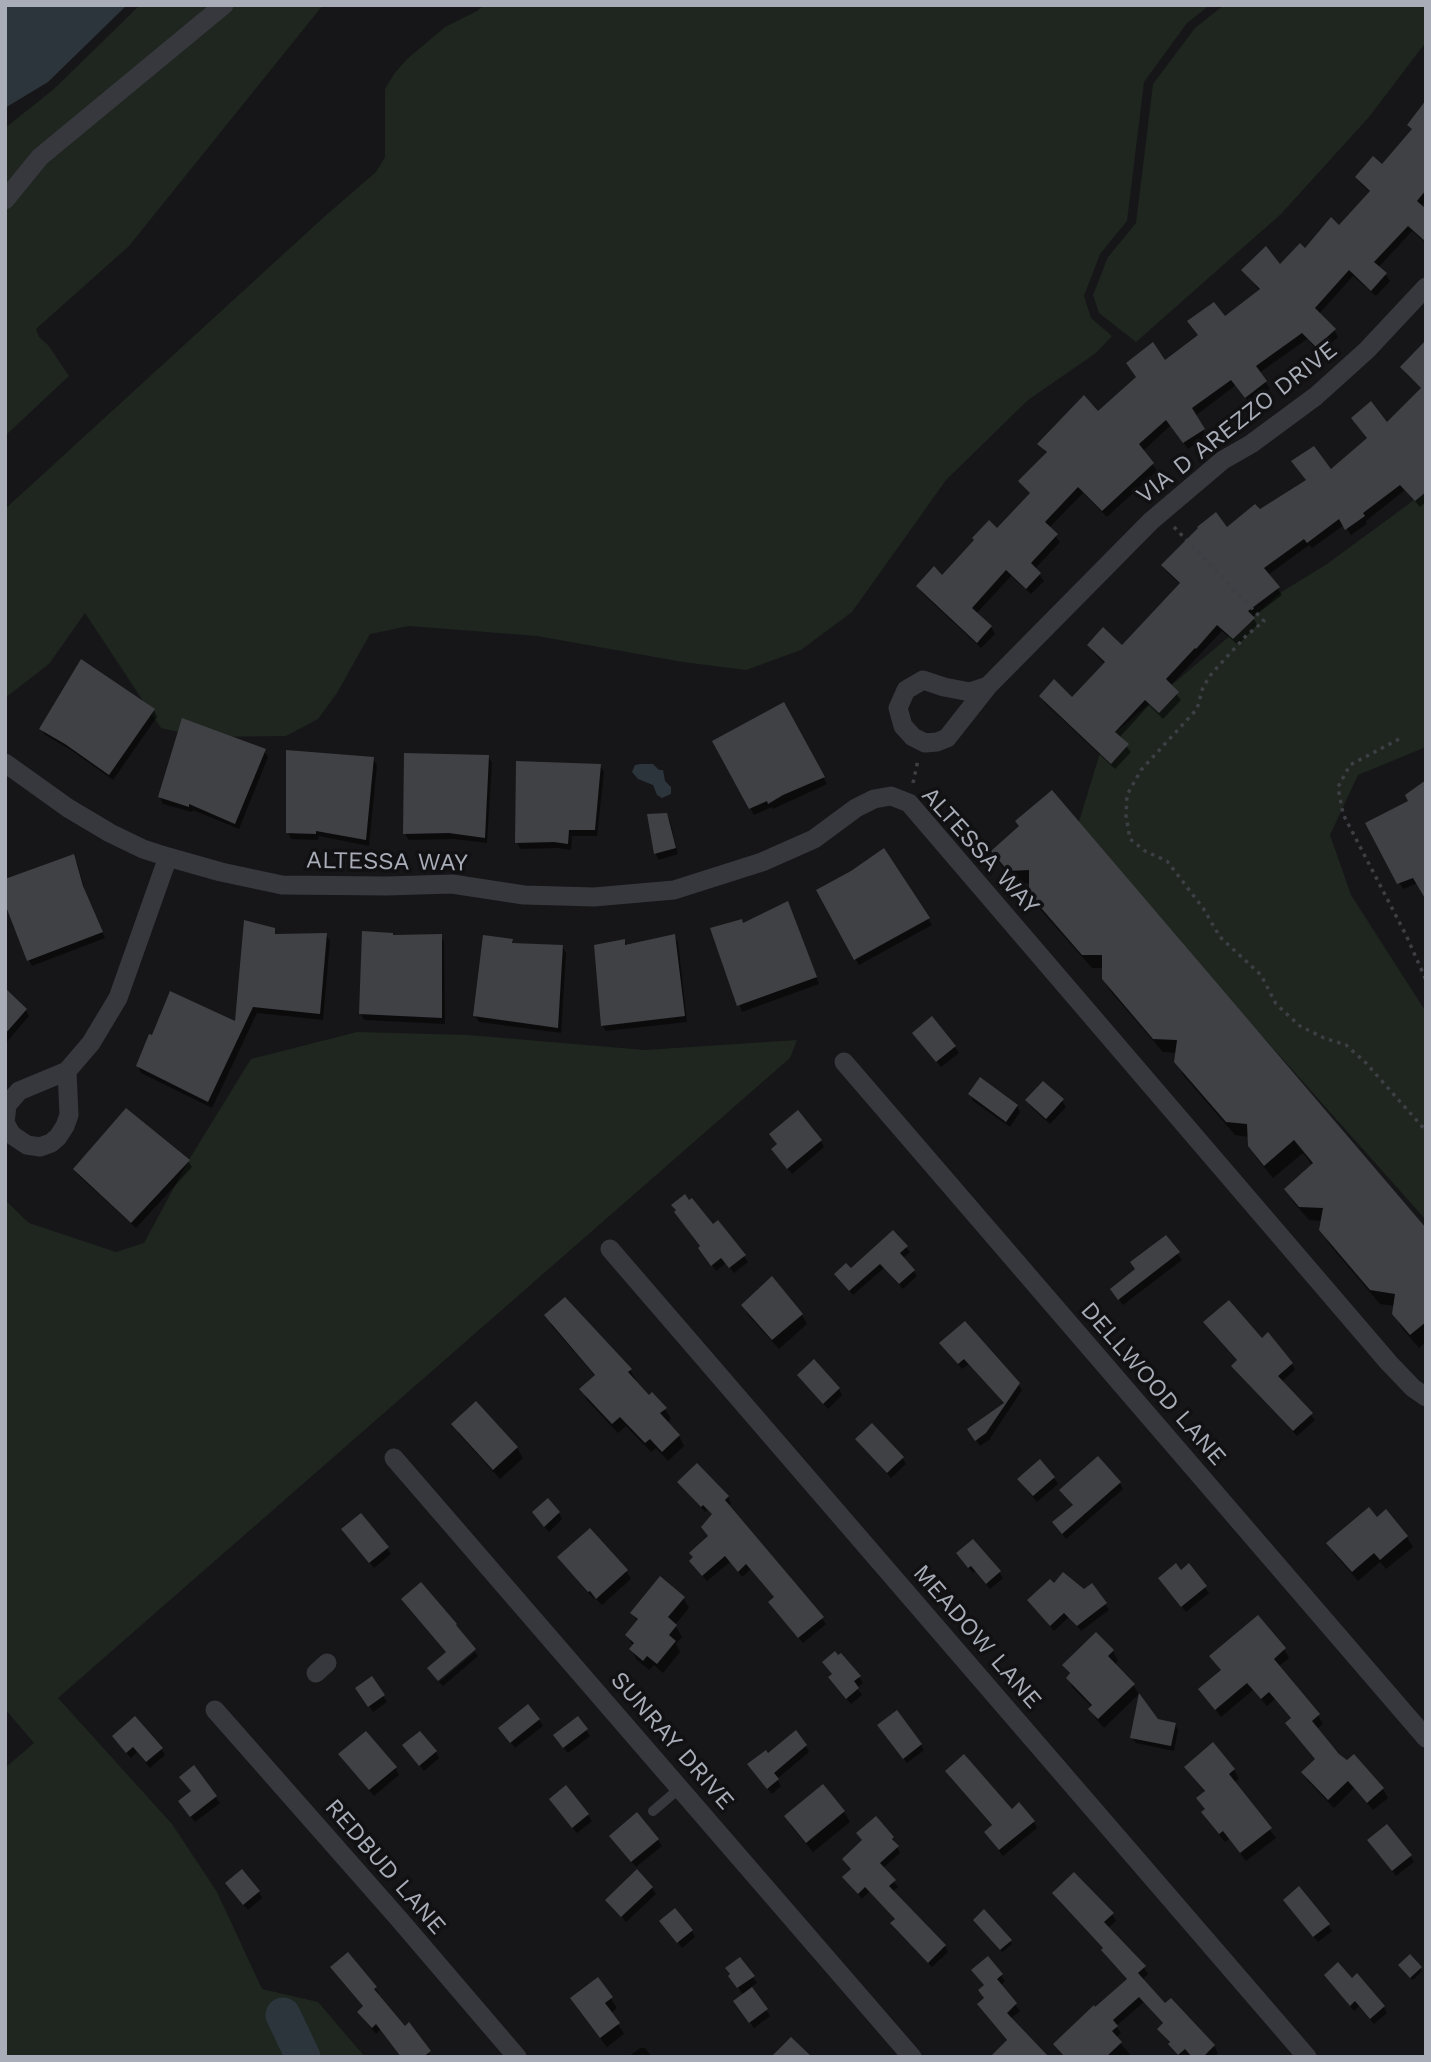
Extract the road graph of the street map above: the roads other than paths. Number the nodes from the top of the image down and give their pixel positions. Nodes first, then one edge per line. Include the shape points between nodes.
1 (224, 5) edge
2 (5, 200) edge
3 (1426, 287) edge
4 (988, 686) junction
5 (5, 763) edge
6 (168, 857) junction
7 (844, 1062) dead end
8 (67, 1071) junction
9 (5, 1123) edge
10 (610, 1249) dead end
11 (1426, 1397) edge
12 (394, 1458) dead end
13 (215, 1710) dead end
14 (1426, 1738) edge
15 (680, 1787) junction
16 (653, 1811) dead end
17 (517, 2057) edge
18 (912, 2057) edge
19 (1307, 2057) edge

1 - 2 street via 40,157
3 - 4 street, VIA D AREZZO DRIVE via 1316,396 1223,460 1160,513
4 - 4 street, VIA D AREZZO DRIVE via 970,692 923,680 906,690 898,708 903,726 925,743 947,738
5 - 6 street, ALTESSA WAY via 100,827
6 - 8 street via 118,998 91,1043
6 - 11 street, ALTESSA WAY via 282,884 452,884 524,895 594,897 674,890 762,862 814,839 874,799 891,796 906,801 1389,1363
7 - 14 street, DELLWOOD LANE
8 - 9 street via 19,1091 7,1105
8 - 9 street via 69,1115 51,1143 27,1145 12,1135
10 - 19 street, MEADOW LANE
12 - 15 street, SUNRAY DRIVE
13 - 17 street, REDBUD LANE
15 - 16 lane
15 - 18 street, SUNRAY DRIVE

